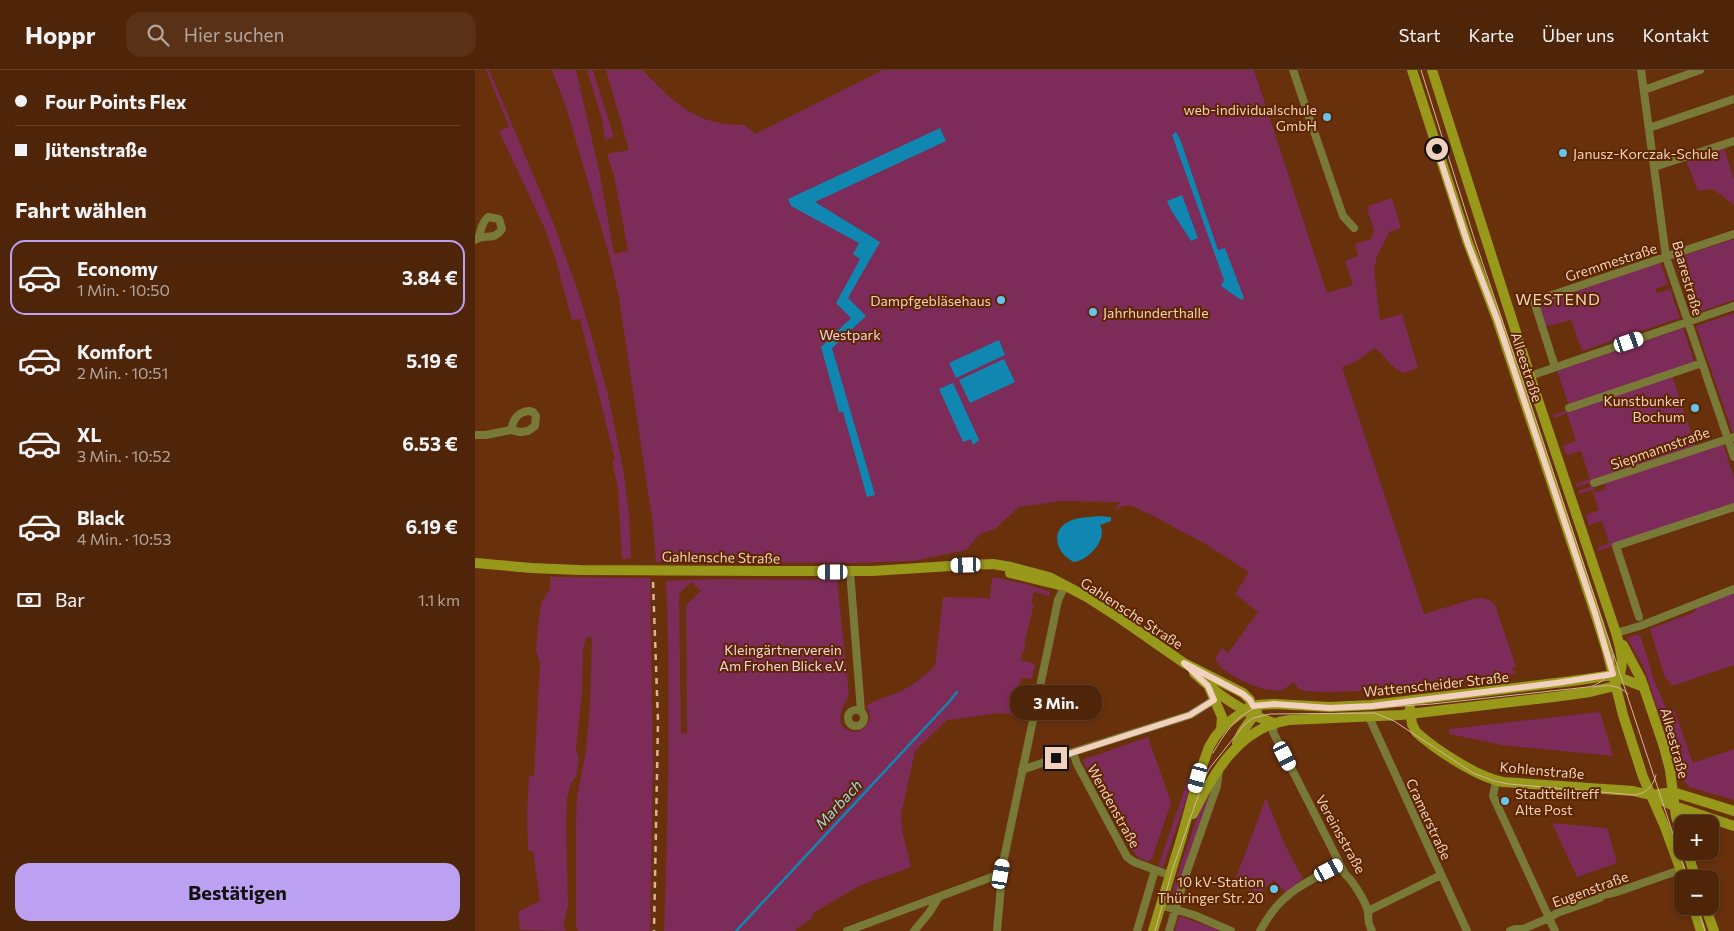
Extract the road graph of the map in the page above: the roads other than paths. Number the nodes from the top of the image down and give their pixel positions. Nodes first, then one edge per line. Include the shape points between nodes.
1 (1293, 70) edge
2 (1412, 70) edge
3 (1432, 70) edge
4 (1641, 70) edge
5 (1700, 70) edge
6 (1643, 90) junction
7 (1734, 99) edge
8 (1649, 128) junction
9 (1734, 141) edge
10 (1654, 167) junction
11 (1355, 228) dead end
12 (1734, 234) edge
13 (1666, 257) junction
14 (1734, 306) edge
15 (1688, 322) junction
16 (1702, 363) junction
17 (1555, 367) junction
18 (1530, 376) junction
19 (1569, 408) dead end
20 (511, 430) dead end
21 (475, 435) edge
22 (1731, 438) edge
23 (1734, 458) edge
24 (1594, 484) dead end
25 (1734, 507) edge
26 (475, 563) edge
27 (850, 572) junction
28 (1065, 586) junction
29 (1734, 589) edge
30 (1639, 617) dead end
31 (1616, 633) junction
32 (1184, 663) junction
33 (1616, 679) junction
34 (1208, 686) junction
35 (1644, 687) junction
36 (1214, 700) junction
37 (1410, 701) junction
38 (1253, 709) junction
39 (861, 711) dead end
40 (1411, 714) junction
41 (1369, 717) junction
42 (1275, 723) junction
43 (1221, 730) junction
44 (1073, 752) junction
45 (1232, 753) junction
46 (1219, 769) junction
47 (1022, 770) junction
48 (1496, 781) junction
49 (1673, 792) junction
50 (1650, 795) junction
51 (1674, 806) junction
52 (1734, 811) edge
53 (1677, 815) edge
54 (1734, 826) edge
55 (1182, 836) junction
56 (1340, 864) junction
57 (1155, 870) junction
58 (1681, 870) edge
59 (1001, 874) junction
60 (1169, 874) junction
61 (1441, 874) junction
62 (1674, 876) edge
63 (939, 897) junction
64 (1161, 905) junction
65 (1175, 909) junction
66 (1368, 911) junction
67 (1696, 915) edge
68 (1708, 915) edge
69 (1549, 918) junction
70 (847, 931) edge
71 (914, 931) edge
72 (997, 931) edge
73 (1137, 931) edge
74 (1153, 931) edge
75 (1169, 931) edge
76 (1231, 931) edge
77 (1260, 931) edge
78 (1372, 931) edge
79 (1467, 931) edge
80 (1510, 931) edge
81 (1555, 931) edge
82 (1701, 931) edge
83 (1714, 931) edge

1 - 11 street via 1343,216
2 - 33 main road, Alleestraße
3 - 18 main road, Alleestraße
4 - 6 street, Baarestraße
5 - 6 street
6 - 8 street, Baarestraße
7 - 8 street
8 - 10 street, Baarestraße
9 - 10 street
10 - 13 street, Baarestraße
12 - 13 street, Gremmestraße
13 - 15 street, Baarestraße
13 - 17 street, Gremmestraße via 1534,301
14 - 15 street
15 - 16 street, Baarestraße
15 - 17 street
16 - 19 street
16 - 22 street, Baarestraße
17 - 18 street
18 - 31 main road, Alleestraße
20 - 21 street
22 - 23 street, Baarestraße
22 - 24 street, Siepmannstraße
25 - 30 street via 1616,546
26 - 27 main road, Gahlensche Straße via 579,570
27 - 28 main road, Gahlensche Straße via 993,564 1024,569
27 - 39 street
28 - 32 main road, Gahlensche Straße via 1115,615
28 - 47 street via 1057,608
29 - 31 street
31 - 33 main road, Alleestraße via 1623,659
31 - 35 main road, Alleestraße
32 - 34 main road, Gahlensche Straße
32 - 38 main road, Gahlensche Straße via 1243,694
33 - 35 main road
33 - 37 main road, Wattenscheider Straße via 1572,681
33 - 40 main road, Wattenscheider Straße via 1574,694
33 - 50 main road, Alleestraße via 1631,742
34 - 36 main road, Gahlensche Straße
34 - 38 main road, Gahlensche Straße
35 - 49 main road, Alleestraße via 1664,747
36 - 43 main road, Gahlensche Straße via 1222,718
36 - 44 street via 1190,715
37 - 38 main road, Wattenscheider Straße via 1372,706
37 - 40 main road, Kohlenstraße
38 - 42 main road, Wattenscheider Straße
38 - 43 main road, Wattenscheider Straße via 1233,717
38 - 45 main road, Wattenscheider Straße
40 - 41 main road, Wattenscheider Straße
40 - 48 main road, Kohlenstraße via 1413,727 1420,736 1479,774
41 - 42 main road, Wattenscheider Straße
41 - 61 street, Cramerstraße
42 - 45 main road, Wattenscheider Straße via 1252,733
42 - 56 street, Vereinsstraße via 1273,732
43 - 55 main road, Wattenscheider Straße via 1205,758
44 - 47 street
44 - 57 street, Wendenstraße via 1127,858
45 - 46 main road, Wattenscheider Straße
46 - 55 main road, Wattenscheider Straße
46 - 65 street, Wattenscheider Straße via 1217,786
47 - 59 street
48 - 50 main road, Kohlenstraße
48 - 69 street via 1493,796
49 - 50 main road, Kohlenstraße
49 - 51 main road, Alleestraße
49 - 52 main road, Kohlenstraße
50 - 51 main road, Kohlenstraße
50 - 58 main road, Alleestraße
51 - 53 main road, Alleestraße
51 - 54 main road, Kohlenstraße
55 - 60 main road, Wattenscheider Straße
56 - 66 street, Vereinsstraße
56 - 77 street via 1289,895 1274,909
57 - 60 street, Wendenstraße
57 - 73 street
59 - 63 street
59 - 72 street
60 - 64 main road, Wattenscheider Straße
61 - 66 street
61 - 79 street, Cramerstraße
62 - 69 street, Eugenstraße via 1603,895
63 - 70 street
63 - 71 street
64 - 65 street
64 - 74 main road, Wattenscheider Straße
65 - 75 street, Wattenscheider Straße
65 - 76 street
66 - 78 street, Vereinsstraße via 1367,921
67 - 82 main road
68 - 83 main road
69 - 80 street, Eugenstraße
69 - 81 street

